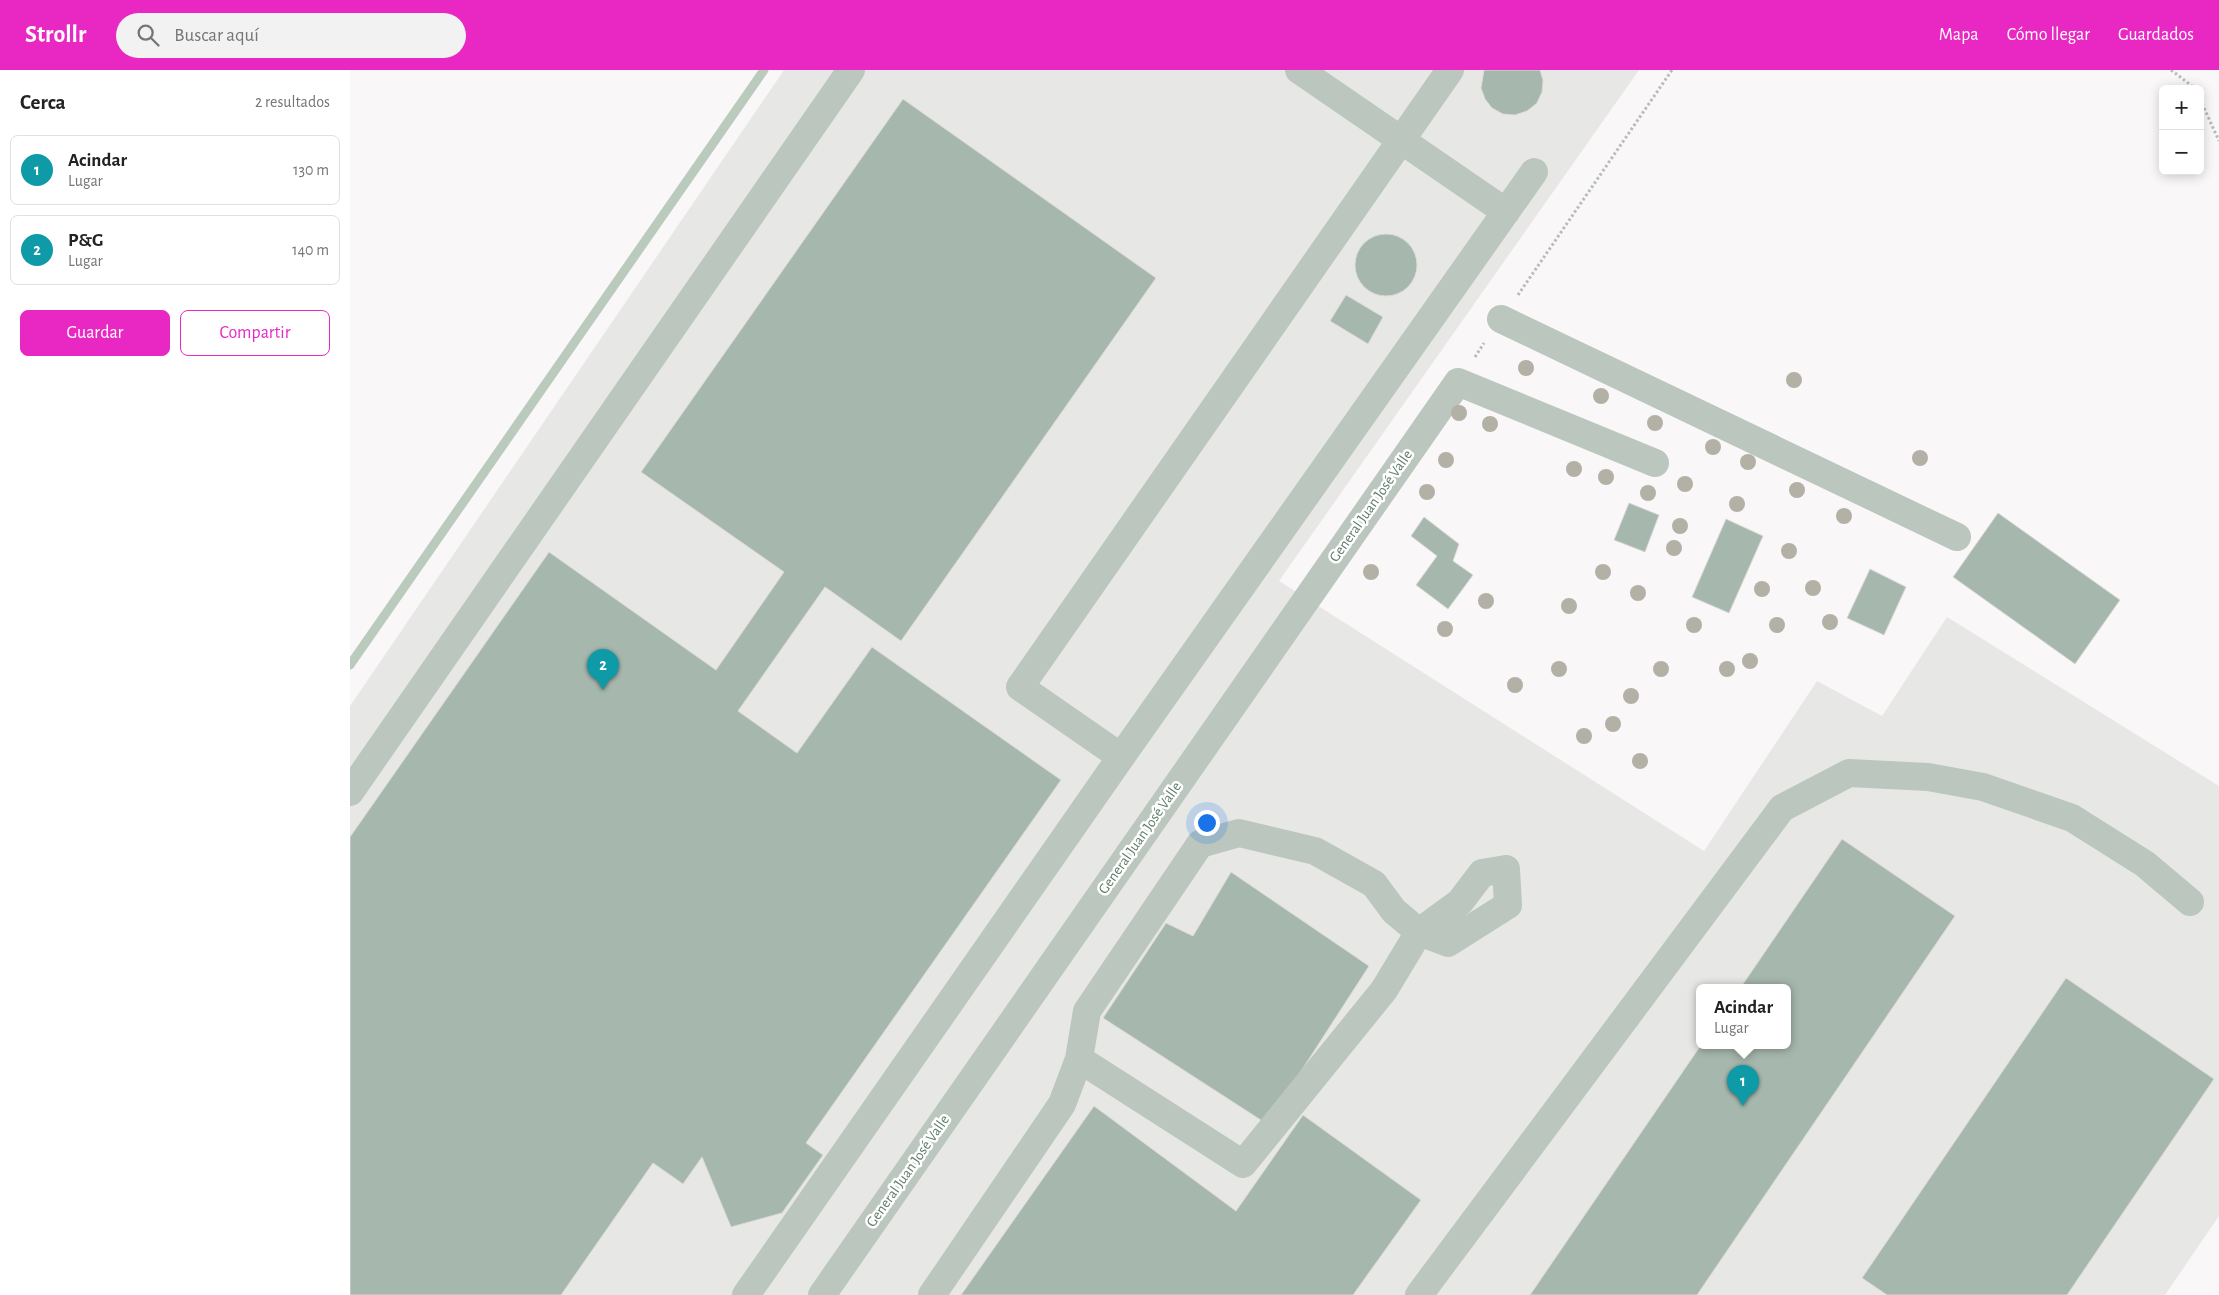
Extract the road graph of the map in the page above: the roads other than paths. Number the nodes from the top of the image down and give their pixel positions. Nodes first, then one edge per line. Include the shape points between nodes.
1 (851, 70) edge
2 (1299, 70) edge
3 (1450, 70) edge
4 (1401, 140) junction
5 (1534, 172) dead end
6 (1506, 212) junction
7 (1501, 319) road end
8 (1655, 463) dead end
9 (1957, 537) dead end
10 (1121, 757) junction
11 (350, 792) edge
12 (2190, 902) dead end
13 (1079, 1059) junction
14 (746, 1295) edge
15 (822, 1295) edge
16 (932, 1295) edge
17 (1419, 1295) edge

1 - 11 street
2 - 4 street
3 - 4 street
4 - 6 street
4 - 10 street via 1020,687
5 - 6 street
6 - 10 street
7 - 9 street
8 - 15 street, General Juan José Valle via 1458,382
10 - 14 street
12 - 17 street via 2146,864 2072,818 1983,788 1928,777 1849,773 1782,808
13 - 13 street via 1087,1011 1200,844 1239,834 1315,851 1374,884 1394,911 1420,932 1384,990 1243,1164
13 - 16 street via 1062,1104

